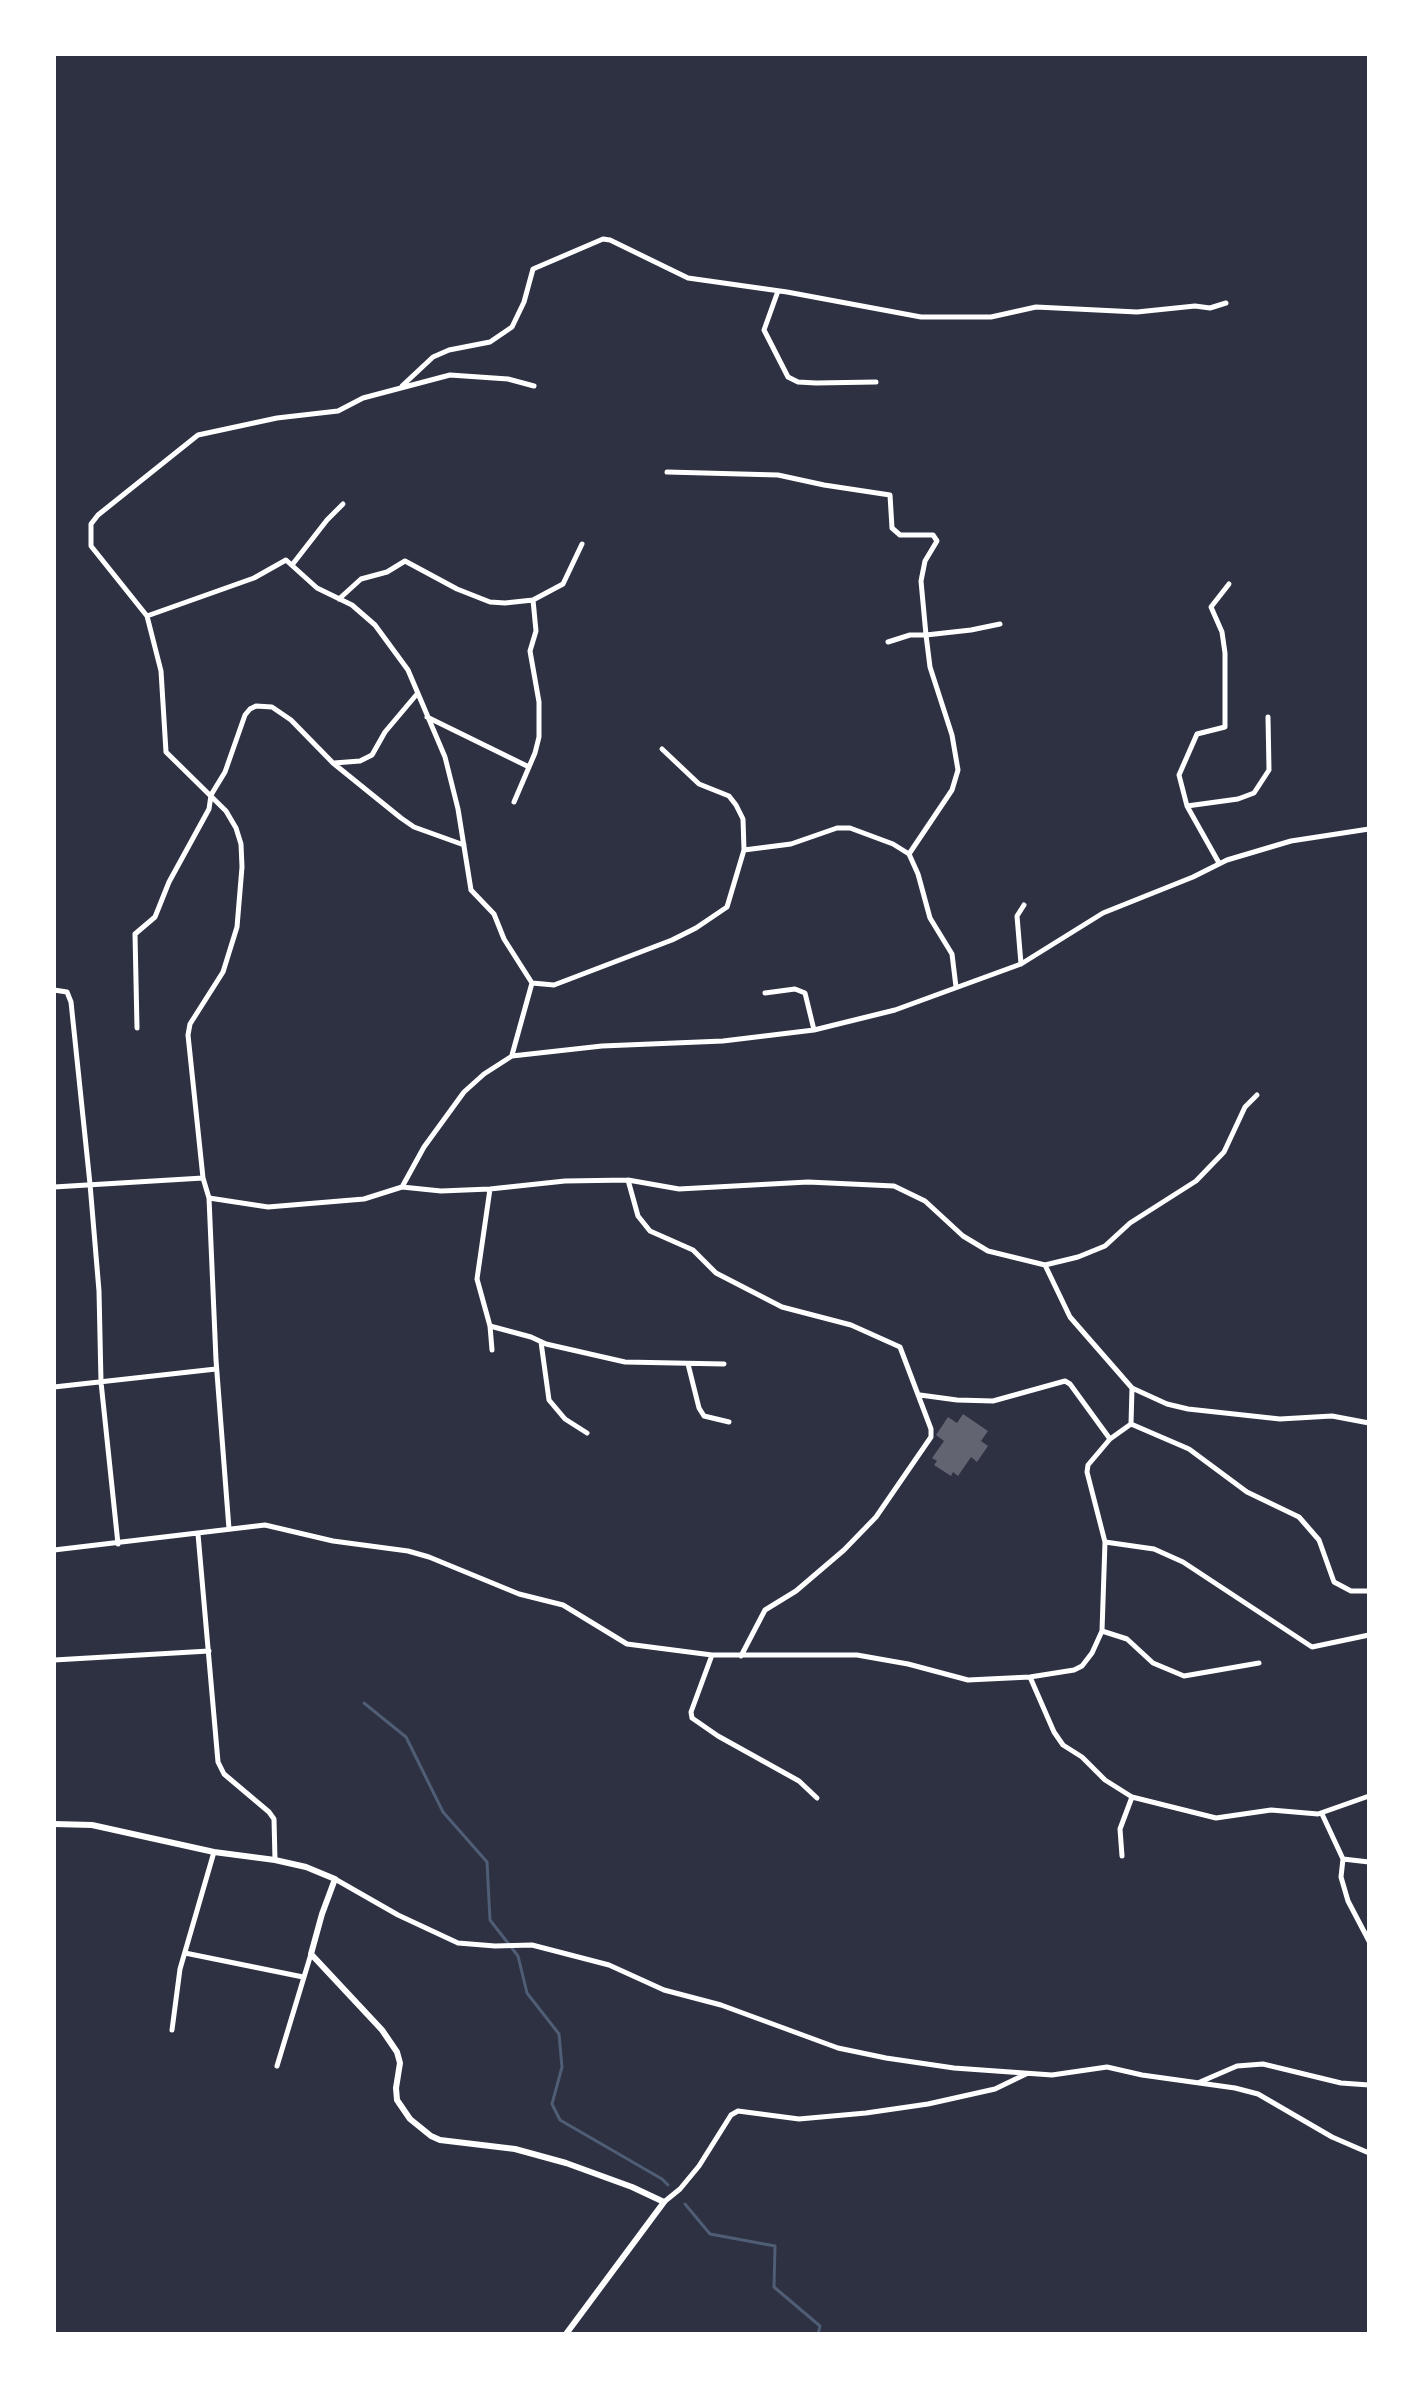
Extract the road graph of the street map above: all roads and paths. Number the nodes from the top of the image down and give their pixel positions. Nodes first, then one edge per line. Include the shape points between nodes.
1 (778, 291) junction
2 (1226, 303) dead end
3 (876, 382) dead end
4 (534, 386) dead end
5 (401, 387) junction
6 (667, 472) dead end
7 (343, 504) dead end
8 (582, 544) dead end
9 (292, 565) junction
10 (1229, 584) dead end
11 (339, 599) junction
12 (533, 600) junction
13 (147, 616) junction
14 (1000, 624) dead end
15 (926, 635) junction
16 (888, 642) dead end
17 (417, 694) junction
18 (427, 717) junction
19 (1268, 717) dead end
20 (662, 749) dead end
21 (333, 763) junction
22 (529, 767) junction
23 (211, 795) junction
24 (514, 802) dead end
25 (1187, 806) junction
26 (1369, 829) edge
27 (464, 845) junction
28 (744, 850) junction
29 (909, 854) junction
30 (1219, 863) junction
31 (1024, 905) dead end
32 (1021, 964) junction
33 (532, 983) junction
34 (956, 988) junction
35 (54, 990) edge
36 (765, 993) dead end
37 (137, 1028) dead end
38 (814, 1030) junction
39 (512, 1056) junction
40 (1257, 1095) dead end
41 (203, 1178) junction
42 (628, 1180) junction
43 (90, 1184) junction
44 (54, 1187) edge
45 (402, 1187) junction
46 (490, 1189) junction
47 (209, 1198) junction
48 (1045, 1265) junction
49 (490, 1326) junction
50 (541, 1342) junction
51 (492, 1350) dead end
52 (688, 1364) junction
53 (724, 1364) dead end
54 (216, 1369) junction
55 (101, 1382) junction
56 (54, 1387) edge
57 (1132, 1388) junction
58 (920, 1395) junction
59 (729, 1422) dead end
60 (1369, 1423) edge
61 (1131, 1424) junction
62 (587, 1433) dead end
63 (1110, 1439) junction
64 (229, 1529) junction
65 (198, 1534) junction
66 (1105, 1542) junction
67 (118, 1544) junction
68 (54, 1550) edge
69 (1369, 1591) edge
70 (1102, 1631) junction
71 (1369, 1635) edge
72 (209, 1651) junction
73 (712, 1655) junction
74 (741, 1656) junction
75 (54, 1660) edge
76 (1259, 1663) dead end
77 (1030, 1677) junction
78 (1369, 1796) edge
79 (1132, 1797) junction
80 (817, 1798) dead end
81 (1322, 1814) junction
82 (54, 1824) edge
83 (214, 1852) junction
84 (1122, 1856) dead end
85 (1343, 1859) junction
86 (275, 1860) junction
87 (1369, 1862) edge
88 (335, 1879) junction
89 (1369, 1941) edge
90 (185, 1953) junction
91 (311, 1954) junction
92 (303, 1977) junction
93 (172, 2030) dead end
94 (277, 2066) dead end
95 (1026, 2074) junction
96 (1199, 2083) junction
97 (1369, 2085) edge
98 (1369, 2153) edge
99 (664, 2202) junction
100 (566, 2334) edge

1 - 2 street via 929,318 991,317 1036,307 1137,312
1 - 3 street via 764,330 788,377 798,382
1 - 5 street via 688,278 603,239 533,269 512,327 490,342 433,357
4 - 5 street via 450,375
5 - 13 street via 338,411 198,435 98,515 91,524 91,546
6 - 15 street via 778,475 890,495 892,528 900,535 933,535 937,541 921,581
7 - 9 street
8 - 12 street via 563,584
9 - 11 street
9 - 13 street via 281,561 254,578
10 - 25 street via 1211,607 1225,653 1225,727 1197,734 1179,775
11 - 12 street via 361,579 405,561 490,602
11 - 17 street via 375,625 408,670
12 - 22 street via 536,631 530,651 539,737
13 - 23 street via 161,671 166,752
14 - 15 street
15 - 16 street
15 - 29 street via 958,770 952,790
17 - 18 street
17 - 21 street via 372,755
18 - 22 street
18 - 27 street via 450,773
19 - 25 street via 1269,770 1254,793
20 - 28 street via 699,784 729,796 743,819
21 - 23 street via 283,714 256,706 245,715
21 - 27 street via 414,827
22 - 24 street
23 - 37 street via 209,809 155,917 135,934
23 - 41 street via 236,828 242,867 237,927 226,964 188,1030
25 - 30 street
26 - 30 street via 1291,841
27 - 33 street via 473,895 494,914
28 - 29 street via 850,828
28 - 33 street via 727,907 696,928 554,985
29 - 34 street via 930,918 952,954
30 - 32 street via 1103,913
31 - 32 street via 1017,916
32 - 34 street
33 - 39 street
34 - 38 street
35 - 43 street via 67,992 71,1002
36 - 38 street via 805,993
38 - 39 street
39 - 45 street via 464,1092
40 - 48 street via 1245,1107 1224,1152 1196,1181 1130,1223 1105,1246
41 - 43 street
41 - 47 street
42 - 46 street
42 - 48 street via 679,1189 808,1182 894,1186 925,1201 988,1251
42 - 58 street via 638,1216 650,1231 693,1250 716,1273 782,1307 851,1325 900,1347
43 - 44 street
43 - 55 street
45 - 46 street
45 - 47 street via 349,1202 282,1206
46 - 49 street via 477,1279
47 - 54 street
48 - 57 street via 1070,1317
49 - 50 street
49 - 51 street
50 - 52 street via 625,1362
50 - 62 street via 549,1400
52 - 53 street
52 - 59 street via 704,1416
54 - 55 street
54 - 64 street
55 - 56 street
55 - 67 street
57 - 60 street via 1188,1409 1280,1419 1332,1416
57 - 61 street
58 - 63 street via 993,1401 1065,1381
58 - 74 street via 931,1437 876,1517 796,1591 761,1614
61 - 63 street
61 - 69 street via 1189,1449 1247,1492 1299,1517 1319,1540 1334,1582 1351,1591
63 - 66 street via 1087,1472
64 - 65 street
64 - 73 street via 265,1525 408,1551 519,1594 563,1605 621,1642
65 - 67 street
65 - 72 street
66 - 70 street
66 - 71 street via 1154,1549 1183,1562 1312,1647
67 - 68 street
70 - 76 street via 1122,1637 1153,1663 1184,1676
70 - 77 street via 1082,1666
72 - 75 street
72 - 86 street via 218,1762 224,1774 274,1819
73 - 74 street
73 - 80 street via 692,1718 799,1781
74 - 77 street via 857,1655 968,1680
77 - 79 street via 1063,1745
78 - 81 street
79 - 81 street via 1216,1818 1271,1810
79 - 84 street via 1120,1829
81 - 85 street
82 - 83 street via 92,1825
83 - 86 street
83 - 90 street
85 - 87 street
85 - 89 street via 1341,1879
86 - 88 street
88 - 91 street
88 - 95 street via 458,1943 537,1946 609,1965 664,1990 838,2048
90 - 92 street
90 - 93 street
91 - 92 street
91 - 99 street via 397,2052 397,2100 431,2136 566,2163
92 - 94 street
95 - 96 street via 1107,2067
95 - 99 street via 995,2089 866,2113 799,2119 738,2111 699,2166
96 - 97 street via 1237,2066 1263,2064
96 - 98 street via 1258,2094
99 - 100 street

